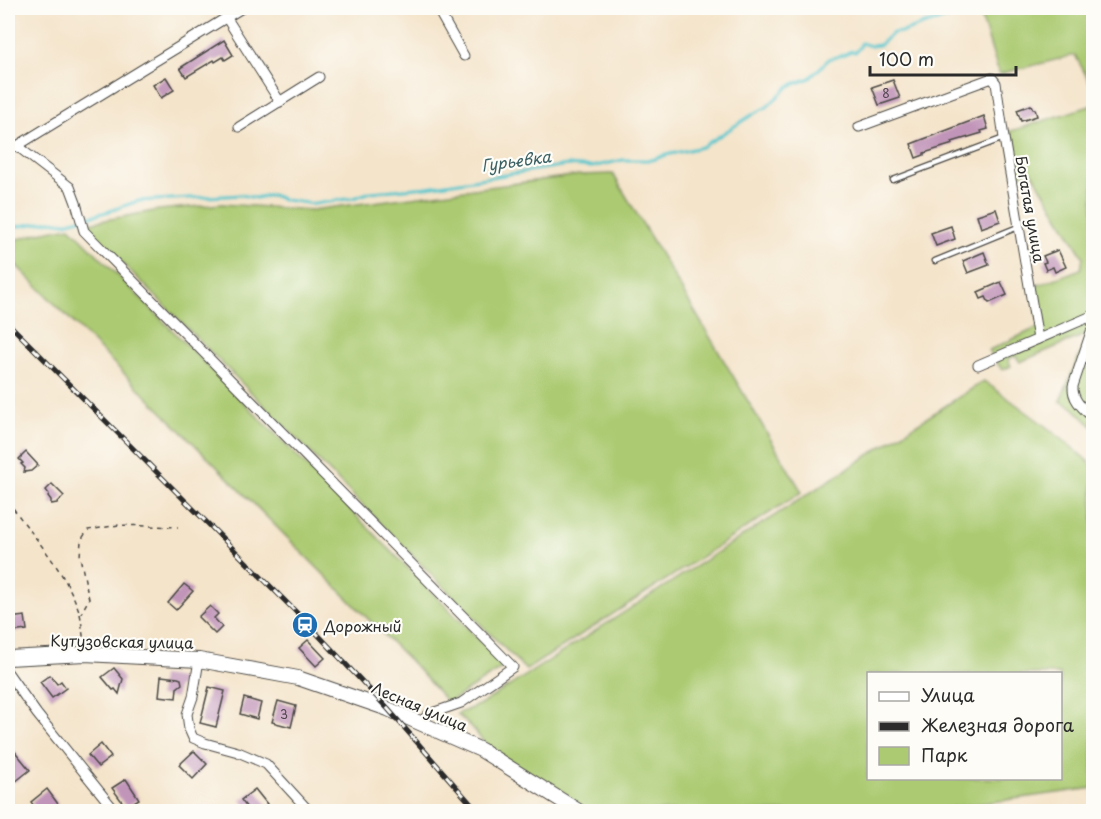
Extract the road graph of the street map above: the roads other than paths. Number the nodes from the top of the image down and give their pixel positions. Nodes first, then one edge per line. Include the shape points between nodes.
1 (242, 8) edge
2 (437, 8) edge
3 (226, 17) junction
4 (464, 56) dead end
5 (319, 77) dead end
6 (280, 102) junction
7 (239, 127) dead end
8 (859, 127) dead end
9 (1004, 138) junction
10 (12, 147) edge
11 (893, 180) dead end
12 (1018, 227) junction
13 (934, 261) dead end
14 (1092, 316) edge
15 (1038, 339) junction
16 (978, 365) dead end
17 (1094, 419) edge
18 (8, 658) edge
19 (199, 660) junction
20 (234, 667) joint
21 (8, 673) edge
22 (421, 722) junction
23 (116, 812) edge
24 (310, 812) edge
25 (580, 812) edge

1 - 3 street
2 - 4 street
3 - 6 street
3 - 10 street
5 - 6 street
6 - 7 street
8 - 9 street, Богатая улица via 992,78
9 - 11 lane
9 - 12 street, Богатая улица
10 - 22 street via 70,188 84,231 513,667 461,703 429,714
12 - 13 lane
12 - 15 street, Богатая улица
14 - 15 street
14 - 17 street via 1094,326 1072,394
15 - 16 street
18 - 19 street, Кутузовская улица via 85,654
19 - 20 street, Кутузовская улица
19 - 24 street via 187,714 193,738 266,764
20 - 22 street, Лесная улица via 298,678
21 - 23 street
22 - 25 street, Лесная улица via 481,750

